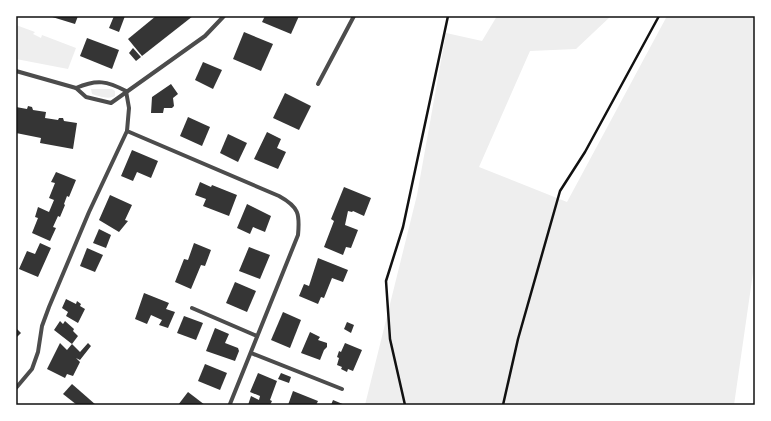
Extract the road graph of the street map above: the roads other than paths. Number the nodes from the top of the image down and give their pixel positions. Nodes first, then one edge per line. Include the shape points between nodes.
1 (224, 16) edge
2 (354, 16) edge
3 (16, 71) edge
4 (318, 84) dead end
5 (76, 88) junction
6 (126, 91) junction
7 (127, 131) junction
8 (192, 308) dead end
9 (257, 336) junction
10 (251, 353) junction
11 (16, 388) edge
12 (342, 389) dead end
13 (230, 404) dead end

1 - 6 street via 176,59
2 - 4 street
3 - 5 street
5 - 6 street via 89,82 109,82
5 - 6 street via 86,97 111,103
6 - 7 street via 130,108
7 - 9 street via 279,196 297,209 298,235
7 - 11 street via 52,300 42,326 32,369
8 - 9 street
9 - 10 street
10 - 12 street
10 - 13 street

